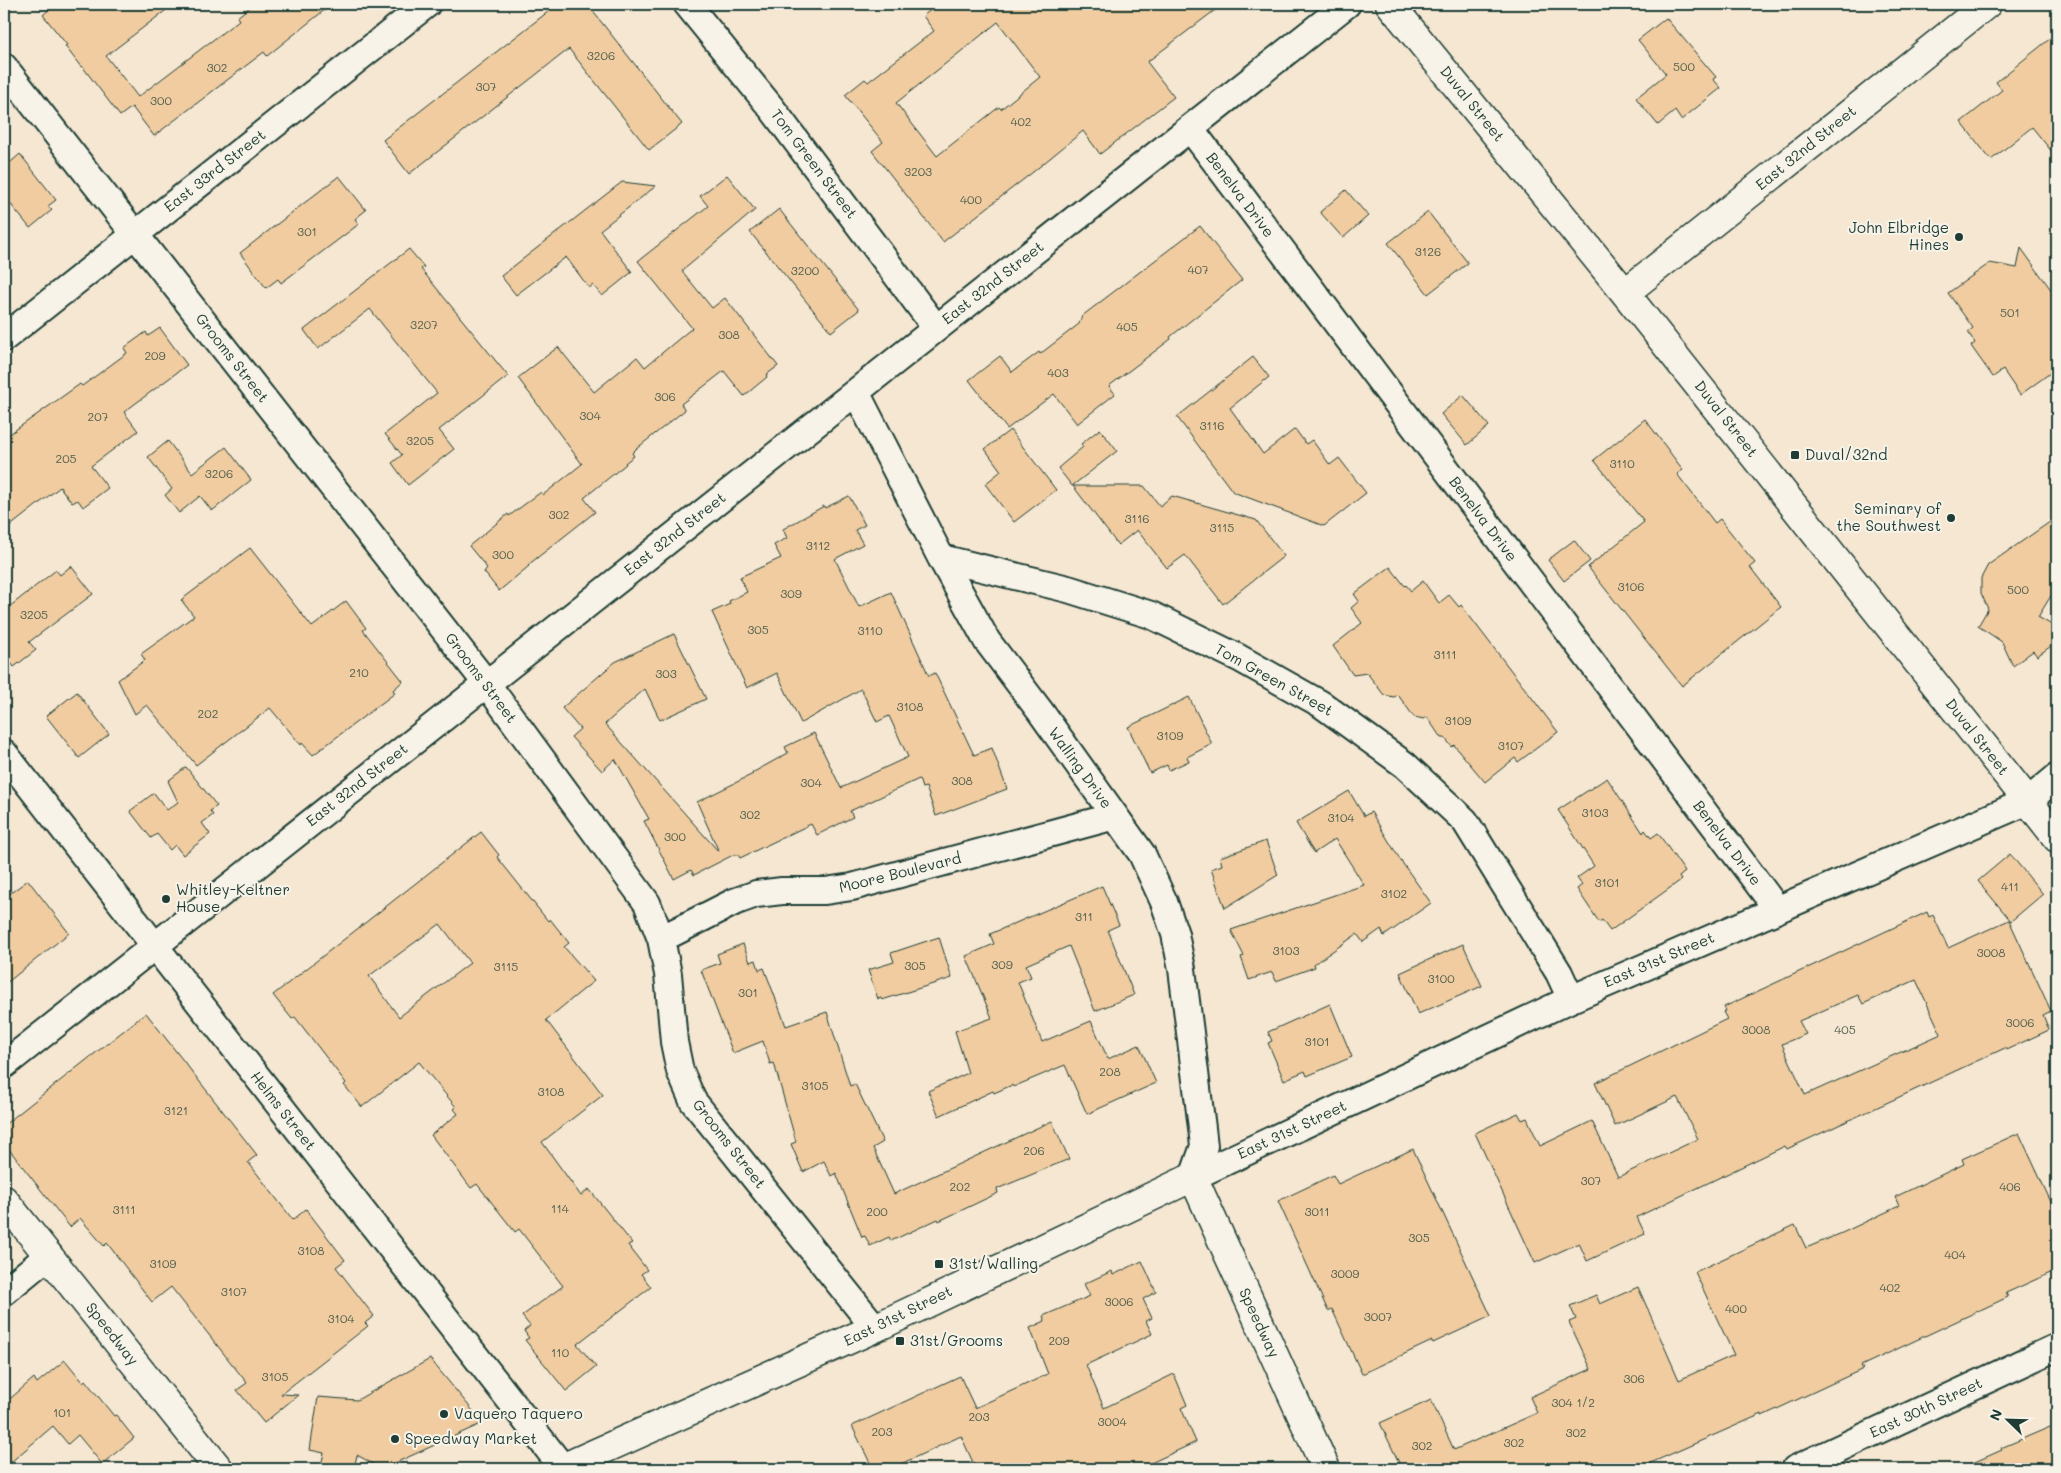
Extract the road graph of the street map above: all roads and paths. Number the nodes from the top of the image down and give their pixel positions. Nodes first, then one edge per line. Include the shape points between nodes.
1 (427, 4) edge
2 (687, 4) edge
3 (1347, 4) edge
4 (1390, 4) edge
5 (1981, 6) edge
6 (4, 67) edge
7 (1190, 128) junction
8 (135, 234) junction
9 (1625, 293) junction
10 (936, 328) junction
11 (4, 338) edge
12 (856, 392) junction
13 (941, 558) junction
14 (486, 683) junction
15 (4, 754) edge
16 (2057, 777) edge
17 (2028, 800) junction
18 (1115, 816) junction
19 (2057, 838) edge
20 (1777, 909) junction
21 (661, 939) junction
22 (154, 945) junction
23 (1571, 999) junction
24 (4, 1065) edge
25 (1193, 1177) junction
26 (4, 1200) edge
27 (50, 1255) junction
28 (4, 1292) edge
29 (875, 1328) junction
30 (2057, 1347) edge
31 (219, 1469) edge
32 (561, 1469) edge
33 (1326, 1469) edge
34 (1795, 1469) edge

1 - 8 street, East 33rd Street
2 - 10 street, Tom Green Street via 773,110
3 - 7 street, East 32nd Street
4 - 9 street, Duval Street
5 - 9 street, East 32nd Street
6 - 8 street, Grooms Street
7 - 10 street, East 32nd Street
7 - 20 street, Benelva Drive
8 - 11 street, East 33rd Street
8 - 14 street, Grooms Street
9 - 17 street, Duval Street
10 - 12 street, East 32nd Street
12 - 13 street, Walling Drive
12 - 14 street, East 32nd Street
13 - 18 street, Walling Drive via 987,641
13 - 23 street, Tom Green Street via 1068,589 1152,615 1321,704 1405,765 1465,821 1559,973
14 - 21 street, Grooms Street via 648,903
14 - 22 street, East 32nd Street
15 - 22 street, Helms Street
16 - 17 street, East 31st Street
17 - 19 street, Duval Street
17 - 20 street, East 31st Street
18 - 21 street, Moore Boulevard via 852,887 756,894
18 - 25 street, Walling Drive via 1142,854 1175,934 1204,1146
20 - 23 street, East 31st Street
21 - 29 street, Grooms Street via 680,1072 694,1101
22 - 24 street, East 32nd Street
22 - 32 street, Helms Street
23 - 25 street, East 31st Street
25 - 29 street, East 31st Street
25 - 33 street, Speedway
26 - 27 street, Speedway
27 - 28 street
27 - 31 street, Speedway
29 - 32 street, East 31st Street
30 - 34 street, East 30th Street

